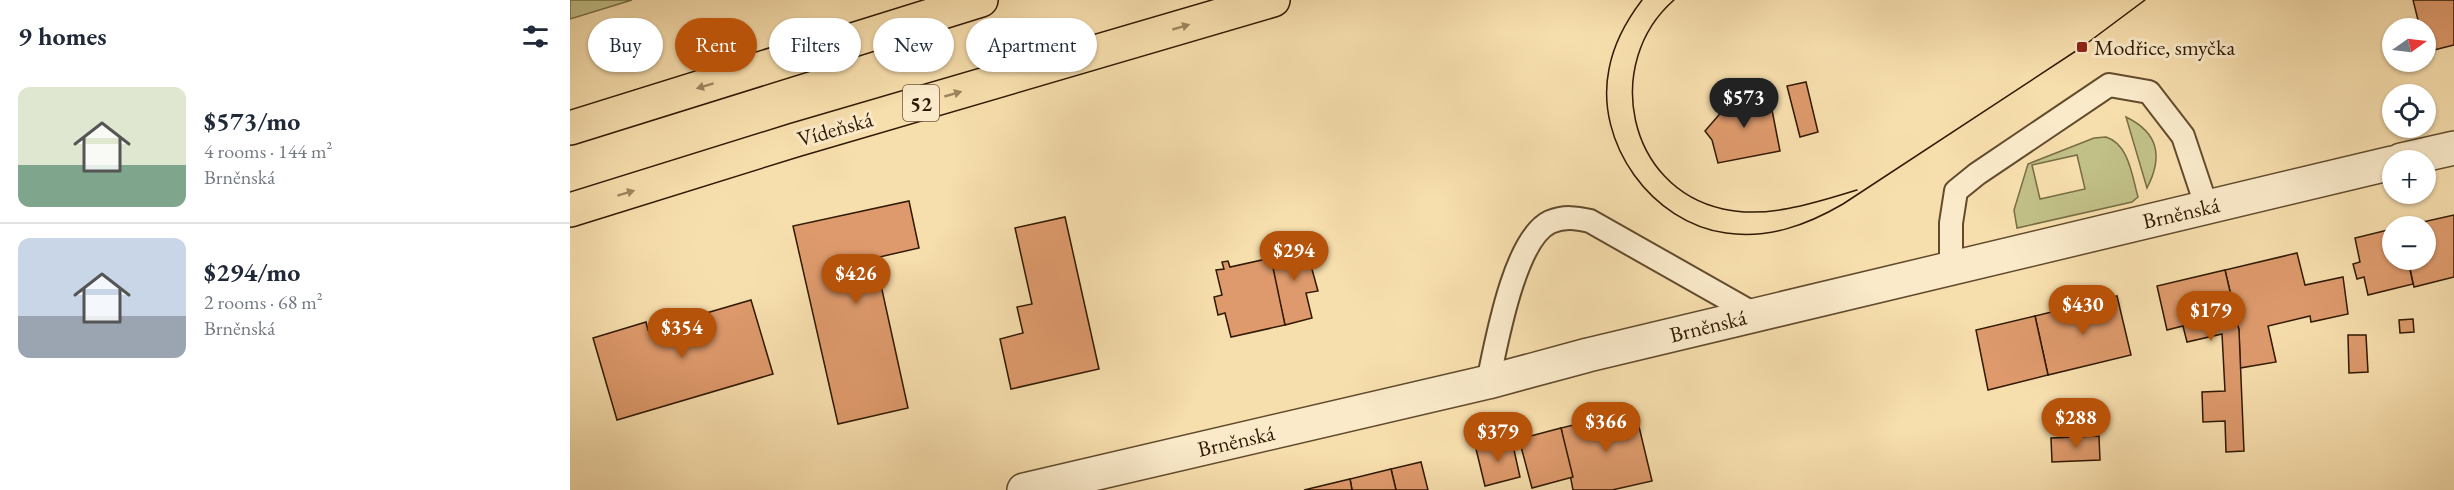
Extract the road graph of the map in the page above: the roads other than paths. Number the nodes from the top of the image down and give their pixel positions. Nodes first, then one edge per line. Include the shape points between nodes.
1 (981, 0) edge
2 (1273, 0) edge
3 (570, 128) edge
4 (2454, 148) edge
5 (2436, 152) edge
6 (2382, 165) edge
7 (2206, 208) junction
8 (570, 210) edge
9 (1951, 270) junction
10 (1756, 315) junction
11 (1488, 382) junction
12 (1024, 490) edge

1 -> 3 highway
8 -> 2 highway, Vídeňská / 52
4 - 5 street
6 - 7 street, Brněnská
7 - 9 street, Brněnská
7 - 9 lane via 2183,136 2149,93 2109,85 1956,191
9 - 10 street, Brněnská
10 - 11 street, Brněnská
10 - 11 lane via 1590,221 1570,216 1549,223 1535,236 1506,297
11 - 12 street, Brněnská

